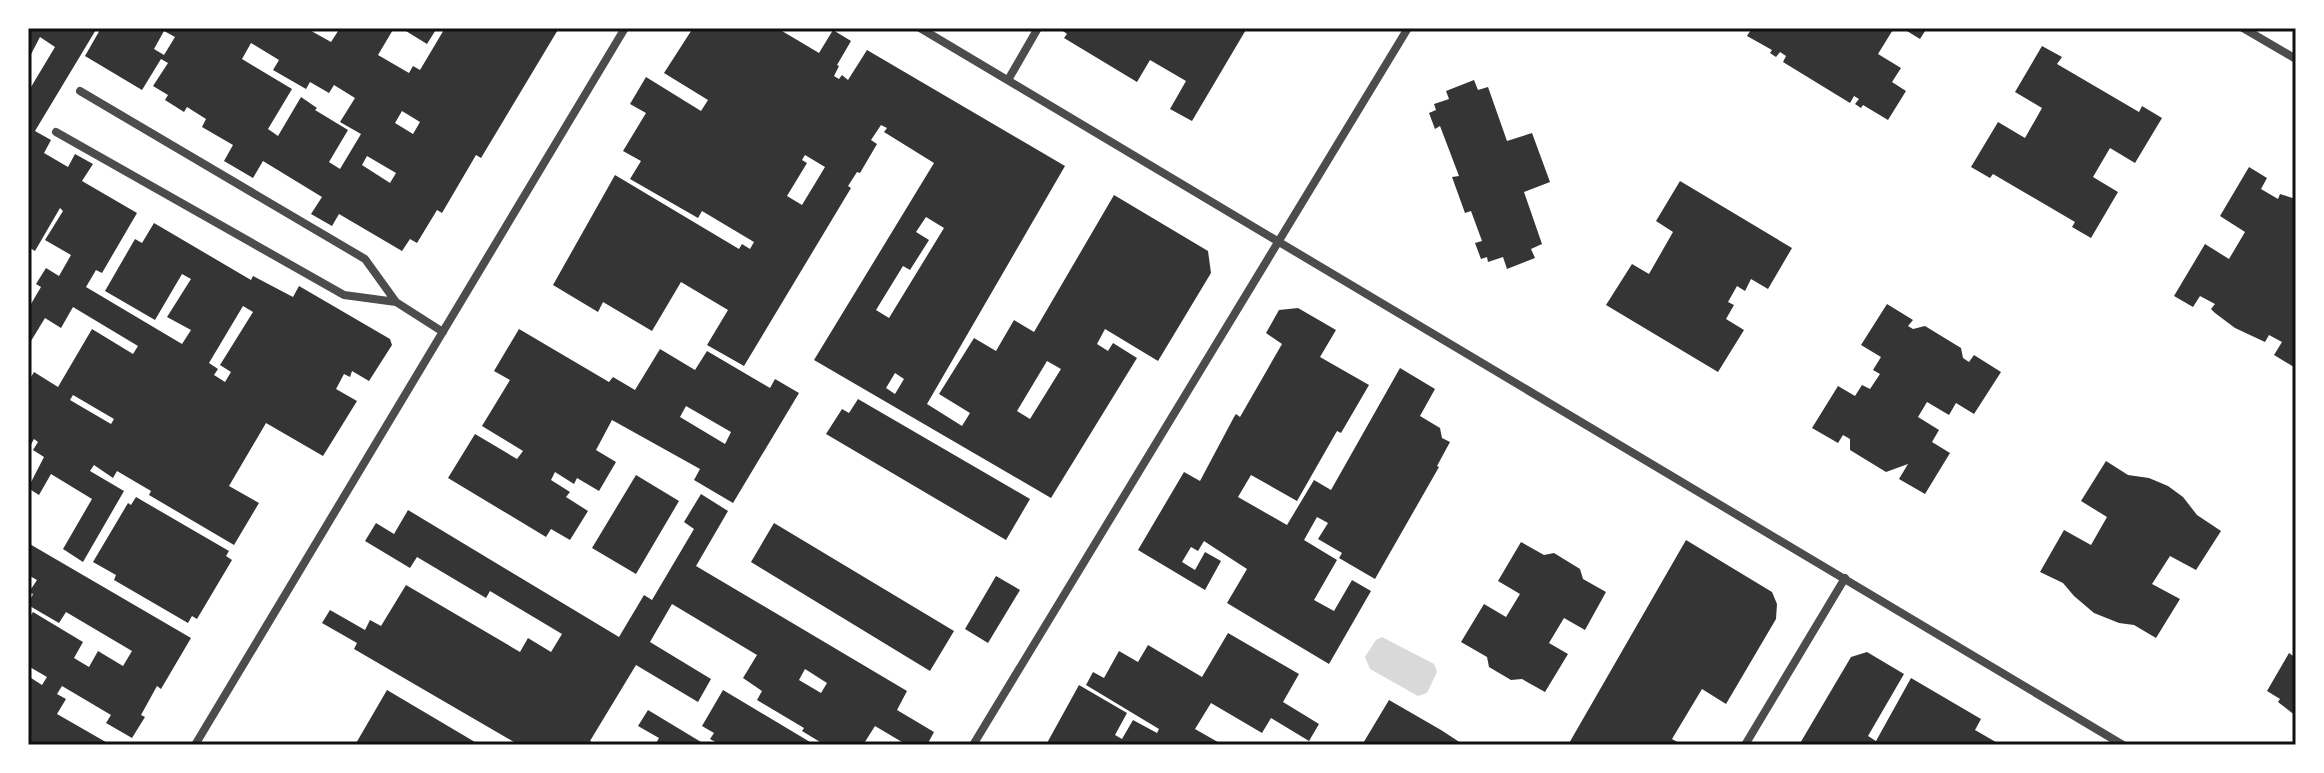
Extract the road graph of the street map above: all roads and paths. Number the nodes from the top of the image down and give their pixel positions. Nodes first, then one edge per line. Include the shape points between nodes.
1 (625, 28) edge
2 (920, 28) edge
3 (1038, 28) edge
4 (1408, 28) edge
5 (2243, 28) edge
6 (2296, 59) edge
7 (1008, 80) junction
8 (80, 91) dead end
9 (56, 132) dead end
10 (1279, 241) junction
11 (396, 302) junction
12 (443, 332) junction
13 (1845, 578) junction
14 (976, 744) edge
15 (195, 745) edge
16 (1745, 745) edge
17 (2123, 745) edge

1 - 12 street
2 - 7 street
3 - 7 street
4 - 10 street
5 - 6 street
7 - 10 street
8 - 11 street via 365,259
9 - 11 street via 344,295
10 - 13 street
10 - 14 street
11 - 12 street
12 - 15 street
13 - 16 street
13 - 17 street

